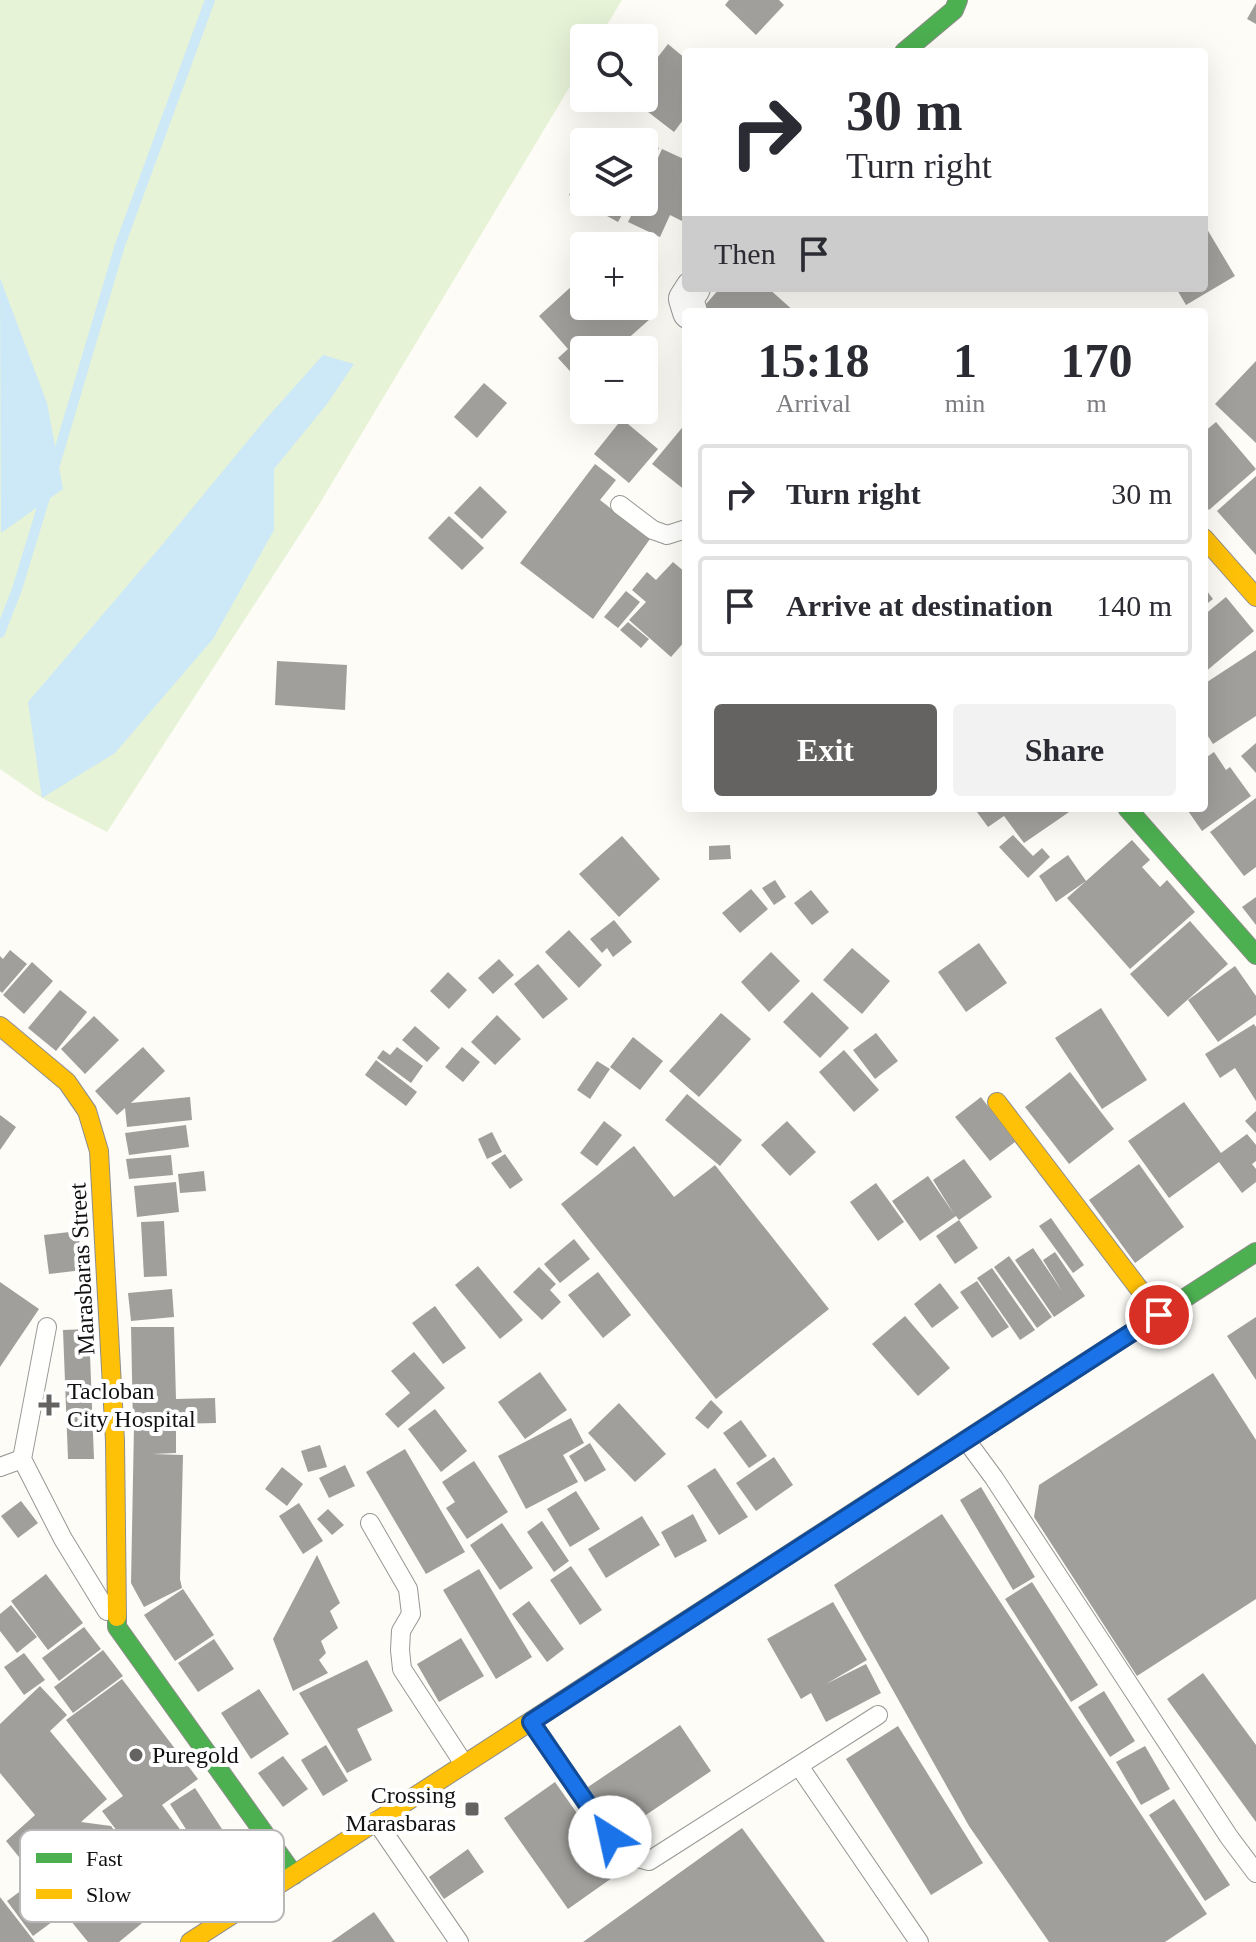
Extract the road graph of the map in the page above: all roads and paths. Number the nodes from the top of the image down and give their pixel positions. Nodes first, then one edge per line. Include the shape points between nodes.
1 (958, 0) edge
2 (909, 48) edge
3 (620, 505) dead end
4 (682, 530) edge
5 (1208, 543) edge
6 (1256, 597) edge
7 (1131, 812) edge
8 (1256, 955) edge
9 (0, 1026) edge
10 (997, 1102) dead end
11 (1256, 1252) edge
12 (1159, 1315) junction
13 (47, 1327) dead end
14 (966, 1440) junction
15 (22, 1459) junction
16 (0, 1467) edge
17 (370, 1523) dead end
18 (117, 1627) junction
19 (878, 1715) dead end
20 (531, 1722) junction
21 (464, 1765) junction
22 (799, 1766) junction
23 (376, 1821) junction
24 (262, 1830) edge
25 (284, 1861) edge
26 (1256, 1873) edge
27 (294, 1875) junction
28 (284, 1881) edge
29 (221, 1922) edge
30 (190, 1942) edge
31 (459, 1942) edge
32 (919, 1942) edge

1 - 2 street via 954,10
3 - 4 lane via 653,530 667,535
5 - 6 street
7 - 8 street
9 - 18 street, Marasbaras Street via 67,1082 87,1111 99,1151 115,1441
10 - 12 street
11 - 12 street
12 - 14 street
13 - 15 lane
14 - 20 street
14 - 26 lane
15 - 16 lane
15 - 18 lane
17 - 21 lane via 408,1589 411,1614 401,1631 402,1669
18 - 24 street
19 - 22 lane
20 - 21 street
20 - 22 lane via 610,1837 627,1855 649,1861
21 - 23 street
22 - 32 lane
23 - 27 street
23 - 31 lane
25 - 27 street
27 - 28 street
29 - 30 street

